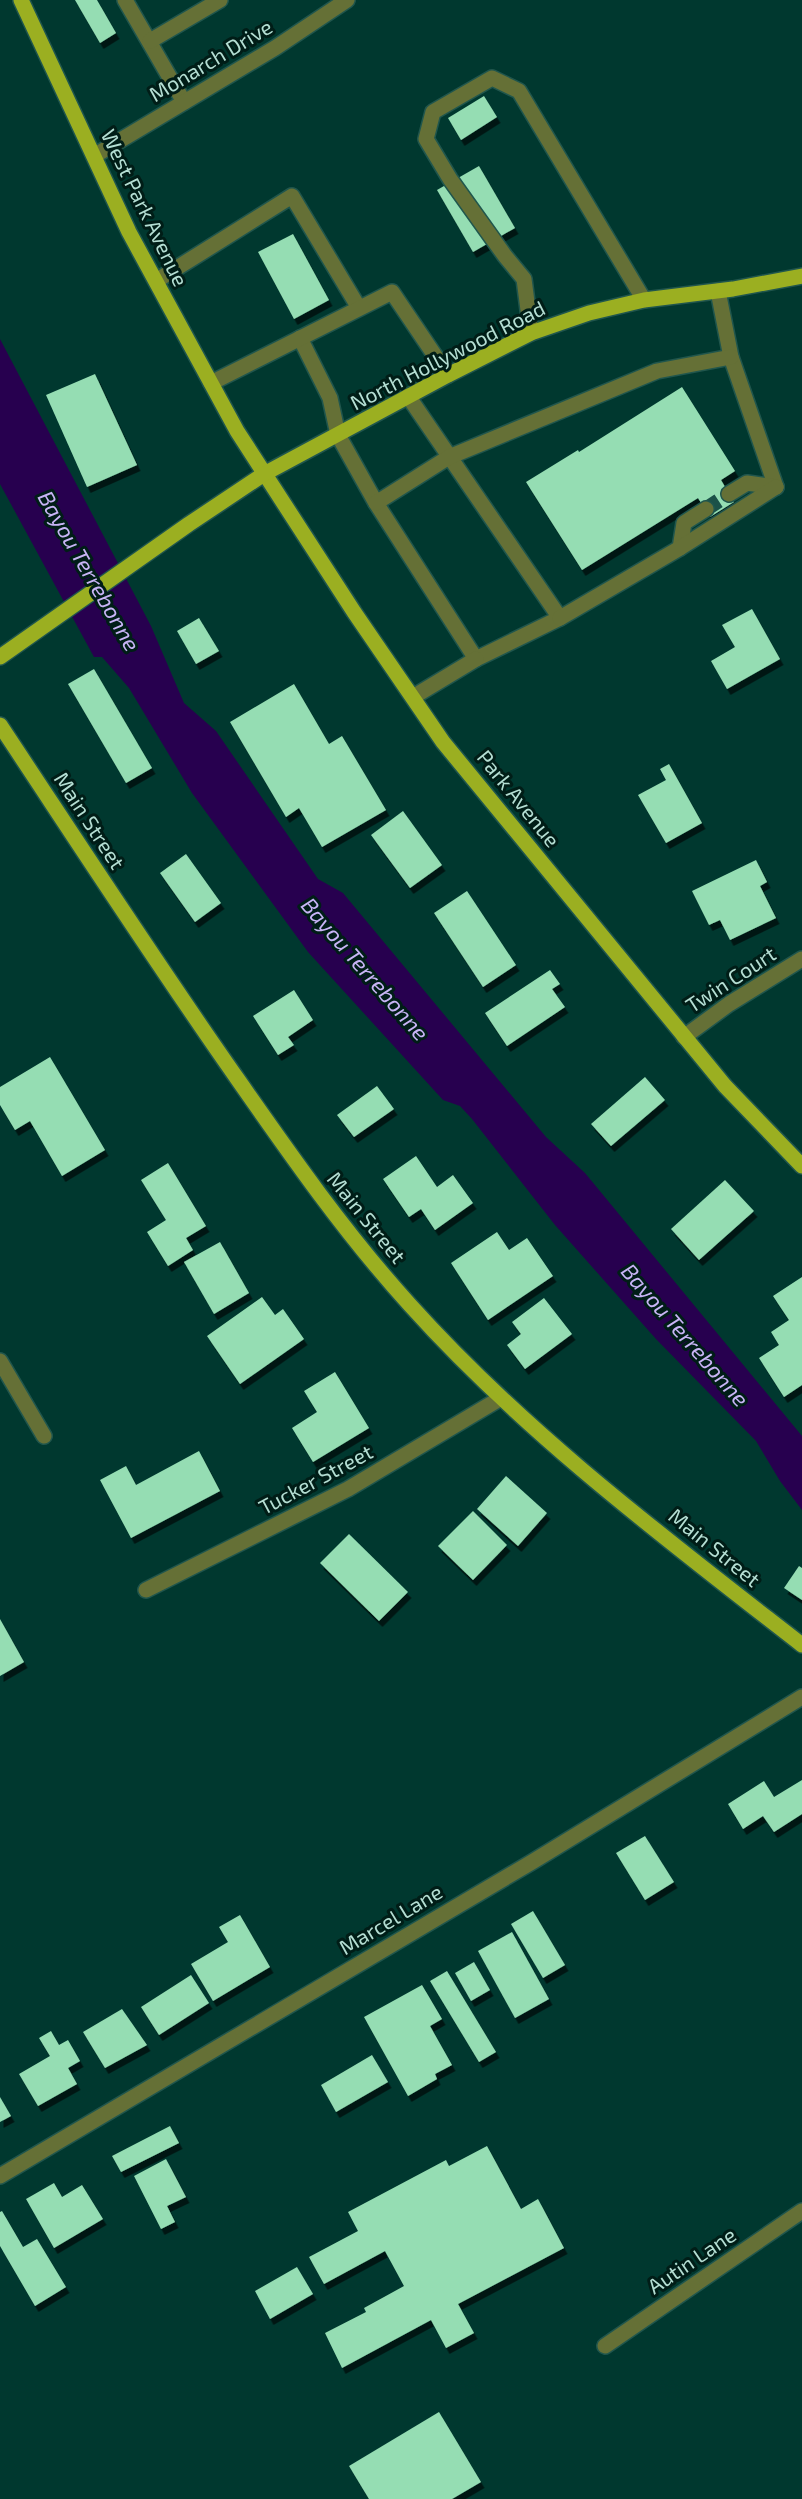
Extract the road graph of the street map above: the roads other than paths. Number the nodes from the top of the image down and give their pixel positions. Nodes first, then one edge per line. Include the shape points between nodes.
1 (21, 0) edge
2 (124, 0) edge
3 (347, 0) edge
4 (217, 1) edge
5 (150, 41) junction
6 (184, 102) junction
7 (94, 156) junction
8 (802, 276) edge
9 (156, 281) junction
10 (718, 291) junction
11 (644, 300) junction
12 (359, 308) junction
13 (531, 333) junction
14 (300, 338) junction
15 (731, 357) junction
16 (448, 375) junction
17 (211, 383) junction
18 (408, 396) junction
19 (237, 431) joint
20 (338, 435) junction
21 (449, 457) junction
22 (264, 474) junction
23 (776, 487) junction
24 (729, 494) tunnel mouth
25 (376, 503) junction
26 (705, 509) tunnel mouth
27 (680, 548) junction
28 (560, 618) junction
29 (0, 657) edge
30 (476, 659) junction
31 (413, 697) junction
32 (0, 724) edge
33 (802, 959) edge
34 (684, 1037) junction
35 (802, 1166) edge
36 (0, 1361) edge
37 (501, 1398) junction
38 (44, 1436) dead end
39 (146, 1590) dead end
40 (802, 1645) edge
41 (802, 1697) edge
42 (0, 2176) edge
43 (802, 2211) edge
44 (605, 2346) dead end

1 - 7 main road, West Park Avenue
2 - 5 street
3 - 6 street, Monarch Drive
4 - 5 street
5 - 6 street
6 - 7 street, Monarch Drive
7 - 9 main road, West Park Avenue
8 - 10 main road, North Hollywood Road
9 - 12 street via 292,196
9 - 17 main road, West Park Avenue
10 - 11 main road, North Hollywood Road
10 - 15 street
11 - 13 main road, North Hollywood Road
11 - 13 street via 519,91 492,78 433,112 426,139 450,179 524,279
12 - 14 street
12 - 16 street via 392,292
13 - 16 main road, North Hollywood Road
14 - 17 street
14 - 20 street via 330,398
15 - 21 street via 657,371
15 - 23 street
16 - 18 main road, North Hollywood Road
17 - 19 main road, West Park Avenue
18 - 20 main road, North Hollywood Road
18 - 21 street
19 - 22 main road, Park Avenue
20 - 22 main road, North Hollywood Road
20 - 25 street
21 - 25 street
21 - 28 street
22 - 29 main road, North Hollywood Road
22 - 31 main road, Park Avenue
23 - 24 street via 747,483
23 - 27 street
25 - 30 street
26 - 27 street via 684,523
27 - 28 street
28 - 30 street
30 - 31 street
31 - 34 main road, Park Avenue via 443,742
32 - 37 main road, Main Street via 164,972 349,1235 411,1307
33 - 34 street, Twin Court
34 - 35 main road, Park Avenue
36 - 38 street
37 - 39 street, Tucker Street via 348,1489
37 - 40 main road, Main Street via 686,1555
41 - 42 street, Marcel Lane via 532,1862
43 - 44 street, Autin Lane

